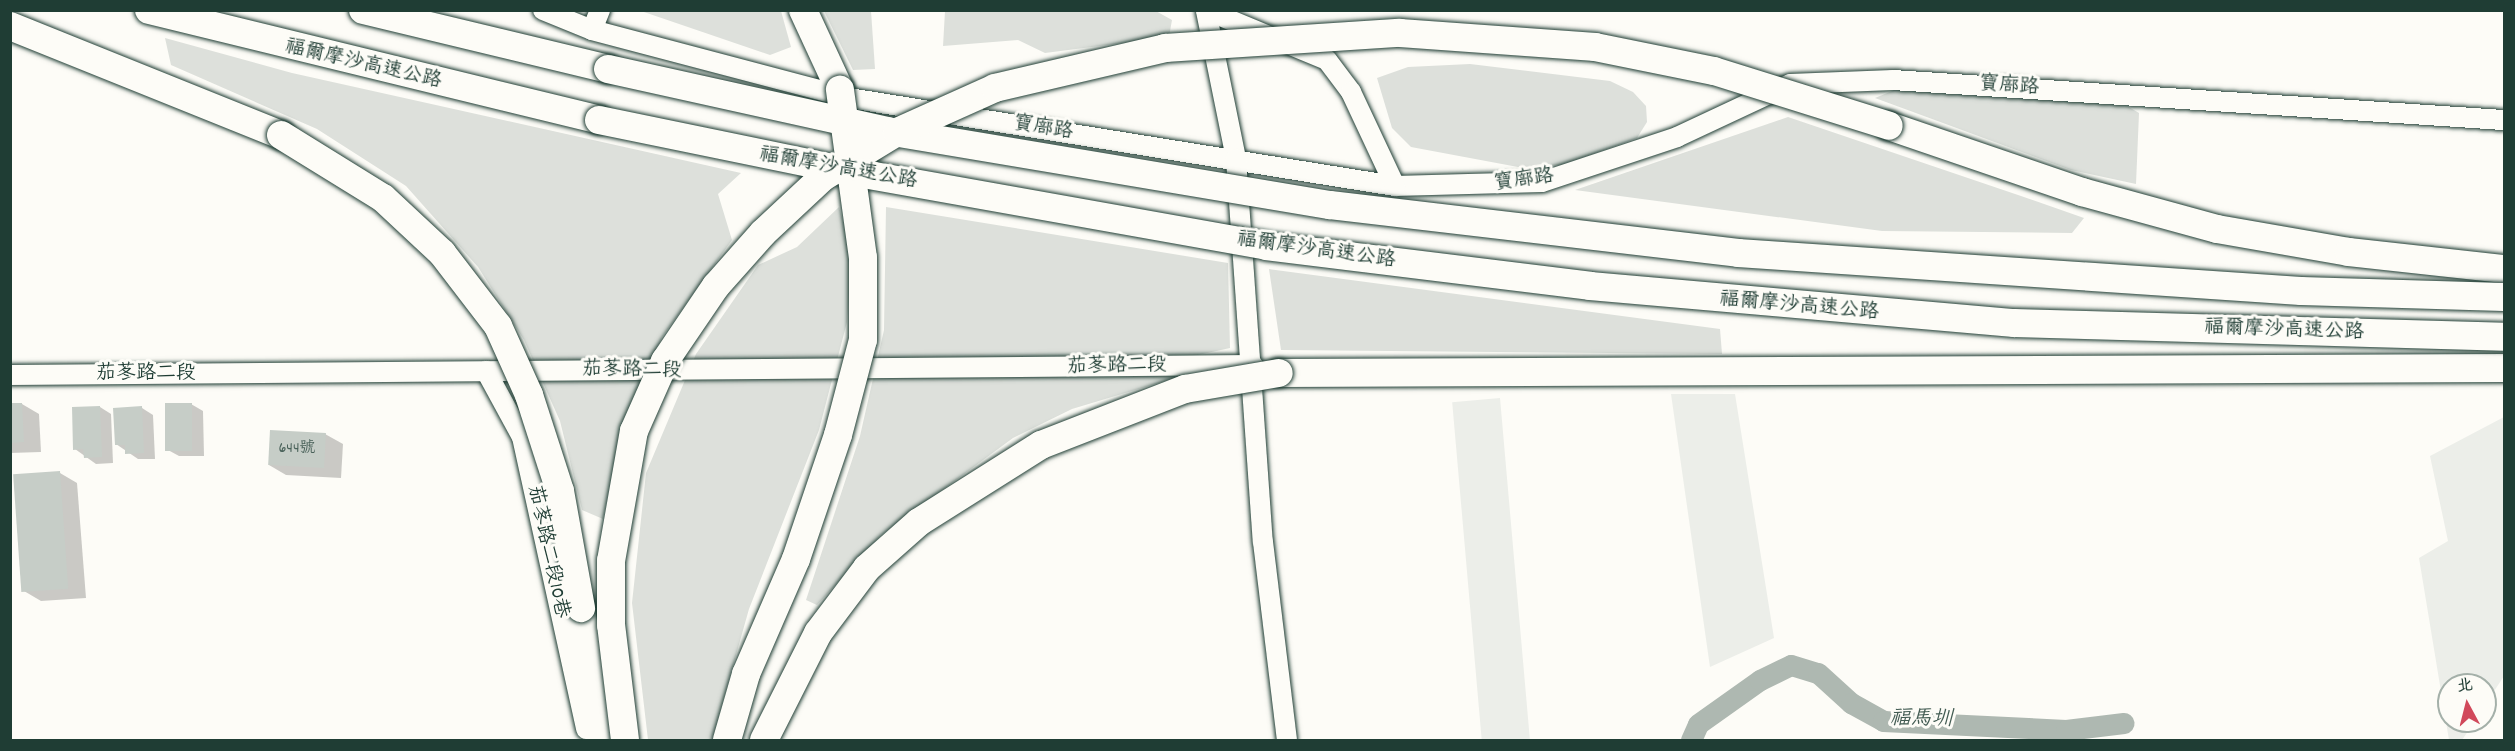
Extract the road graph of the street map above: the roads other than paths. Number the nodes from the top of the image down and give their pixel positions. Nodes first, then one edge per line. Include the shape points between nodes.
1 (150, 10) edge
2 (363, 10) edge
3 (543, 10) edge
4 (600, 10) edge
5 (803, 10) edge
6 (1206, 11) edge
7 (10, 26) edge
8 (591, 30) junction
9 (2505, 120) edge
10 (1236, 159) junction
11 (1395, 186) junction
12 (2505, 269) edge
13 (2505, 297) edge
14 (2505, 337) edge
15 (1252, 365) junction
16 (2505, 368) edge
17 (486, 371) junction
18 (10, 375) edge
19 (589, 741) edge
20 (600, 741) edge
21 (625, 741) edge
22 (727, 741) edge
23 (764, 741) edge
24 (1287, 741) edge

1 - 14 highway, 福爾摩沙高速公路, bridge via 310,54 732,149 1266,246 1798,308 2014,323
2 - 13 highway, 福爾摩沙高速公路, bridge via 887,130 1330,205 1738,253 2301,291
3 - 8 street, 寶廍路
4 - 8 street
5 - 22 highway, bridge via 840,90 863,258 863,340 834,446 796,559 746,674
6 - 10 street
6 - 11 street via 1327,60 1351,92
7 - 20 highway, bridge via 281,135 383,198 442,253 498,326 529,395 560,491
8 - 10 street, 寶廍路 via 849,98
9 - 11 street, 寶廍路 via 1893,80 1790,84 1677,137 1542,182
10 - 11 street, 寶廍路
10 - 15 street
12 - 21 highway, bridge via 2349,252 2217,229 2082,192 1714,71 1595,47 1400,33 1337,34 1165,48 1071,67 995,88 919,122 823,177 716,286 665,361 634,431 611,561 611,625
15 - 17 street, 茄苳路二段
15 - 24 street via 1263,542
16 - 23 highway, bridge via 1280,373 1185,389 1041,445 919,522 867,568 818,633
17 - 18 street, 茄苳路二段
17 - 19 street, 茄苳路二段10巷 via 522,436

